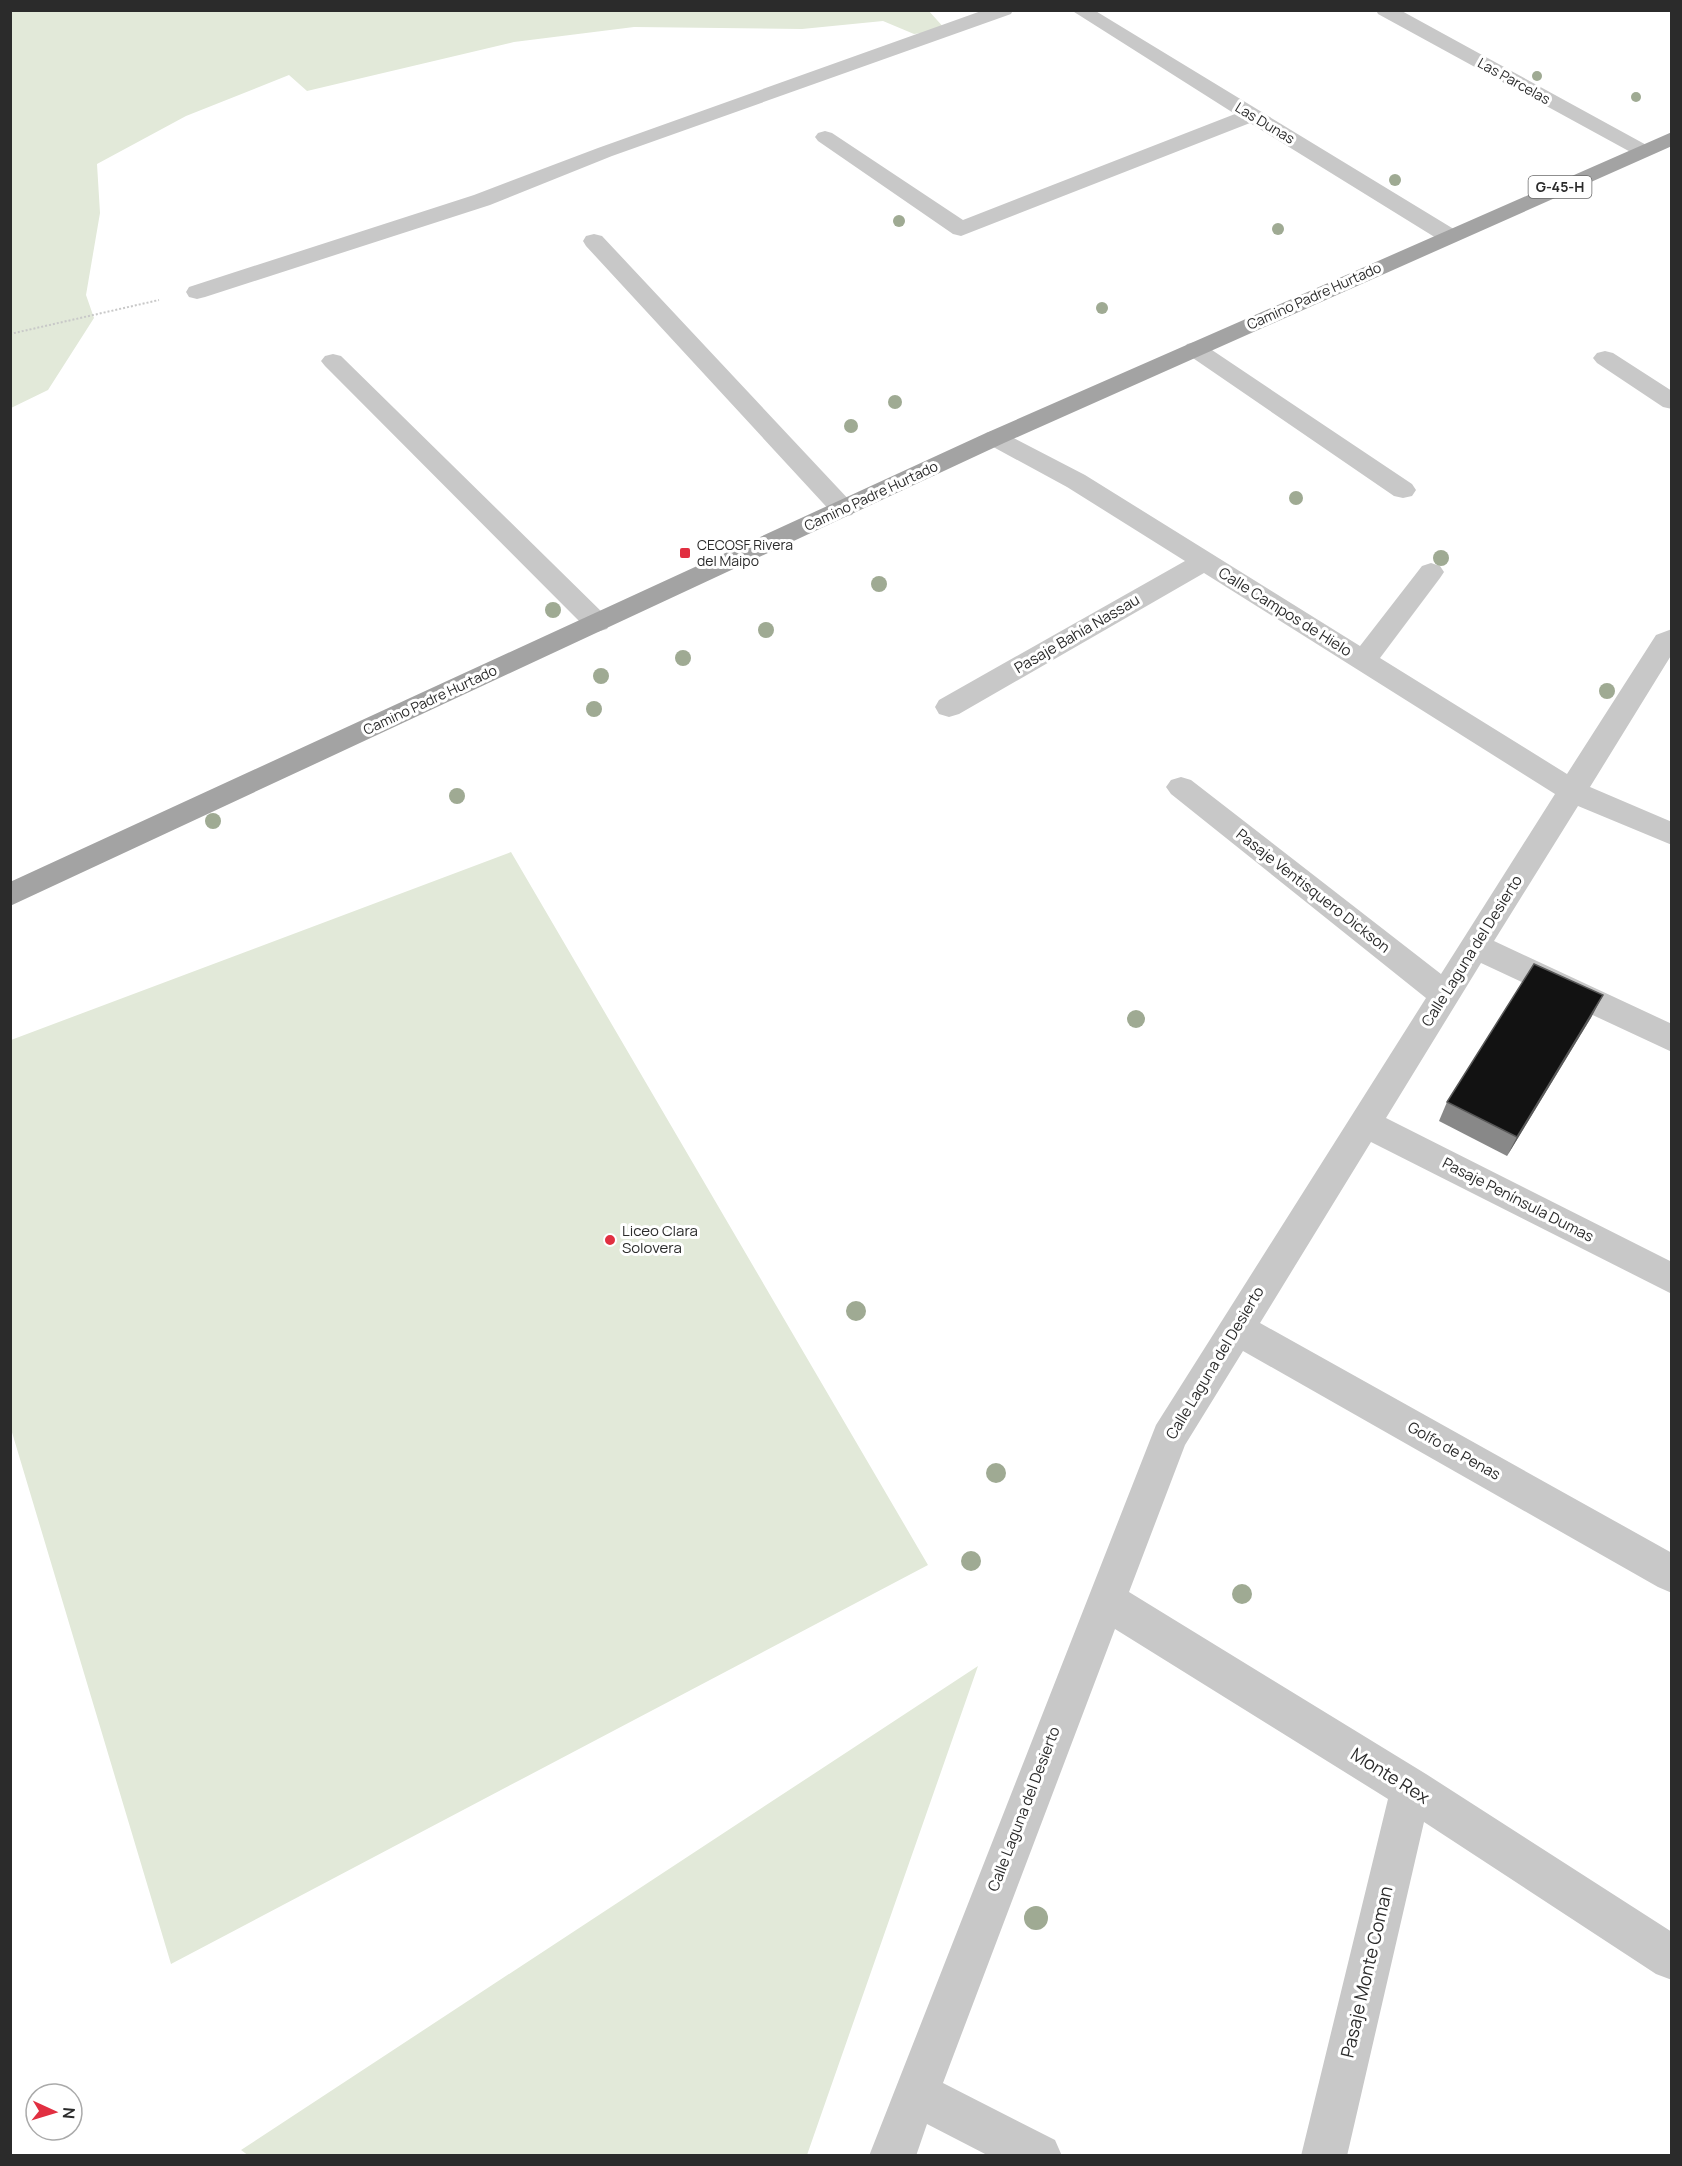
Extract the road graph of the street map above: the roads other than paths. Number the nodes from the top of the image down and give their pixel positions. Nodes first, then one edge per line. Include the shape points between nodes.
1 (1004, 10) edge
2 (1080, 10) edge
3 (1385, 10) edge
4 (1251, 115) junction
5 (825, 137) dead end
6 (1671, 139) edge
7 (1643, 151) junction
8 (1449, 236) junction
9 (594, 241) dead end
10 (197, 292) road end
11 (1195, 349) junction
12 (1605, 358) dead end
13 (333, 362) dead end
14 (1671, 402) edge
15 (995, 438) junction
16 (1403, 490) dead end
17 (843, 509) junction
18 (1204, 561) junction
19 (1431, 572) dead end
20 (597, 623) junction
21 (1666, 653) edge
22 (1363, 661) junction
23 (949, 707) dead end
24 (1181, 787) dead end
25 (1572, 791) junction
26 (1671, 834) edge
27 (10, 895) edge
28 (1475, 946) junction
29 (1445, 995) junction
30 (1671, 1038) edge
31 (1364, 1123) junction
32 (1671, 1279) edge
33 (1236, 1328) junction
34 (1671, 1574) edge
35 (1105, 1600) junction
36 (1411, 1789) junction
37 (1671, 1958) edge
38 (915, 2093) junction
39 (892, 2156) edge
40 (1039, 2156) edge
41 (1324, 2156) edge

1 - 10 street via 482,200
2 - 4 street, Las Dunas
3 - 7 street, Las Parcelas
4 - 5 street via 961,229
4 - 8 street, Las Dunas
6 - 7 main road, Camino Padre Hurtado / G-45-H
7 - 8 main road, Camino Padre Hurtado / G-45-H
8 - 11 main road, Camino Padre Hurtado / G-45-H
9 - 17 street
11 - 15 main road, Camino Padre Hurtado / G-45-H
11 - 16 street
12 - 14 street
13 - 20 street
15 - 17 main road, Camino Padre Hurtado / G-45-H
15 - 18 street, Calle Campos de Hielo via 1076,481
17 - 20 main road, Camino Padre Hurtado / G-45-H
18 - 22 street, Calle Campos de Hielo
18 - 23 street, Pasaje Bahía Nassau
19 - 22 street
20 - 27 main road, Camino Padre Hurtado / G-45-H
21 - 25 street, Calle Laguna del Desierto
22 - 25 street, Calle Campos de Hielo
24 - 29 street, Pasaje Ventisquero Dickson
25 - 26 street, Calle Campos de Hielo
25 - 28 street, Calle Laguna del Desierto
28 - 29 street, Calle Laguna del Desierto
28 - 30 street
29 - 31 street, Calle Laguna del Desierto
31 - 32 street, Pasaje Península Dumas
31 - 33 street, Calle Laguna del Desierto
33 - 34 street, Golfo de Penas
33 - 35 street, Calle Laguna del Desierto via 1169,1437
35 - 36 street, Monte Rex
35 - 38 street, Calle Laguna del Desierto
36 - 37 street, Monte Rex
36 - 41 street, Pasaje Monte Coman
38 - 39 street, Calle Laguna del Desierto
38 - 40 street

